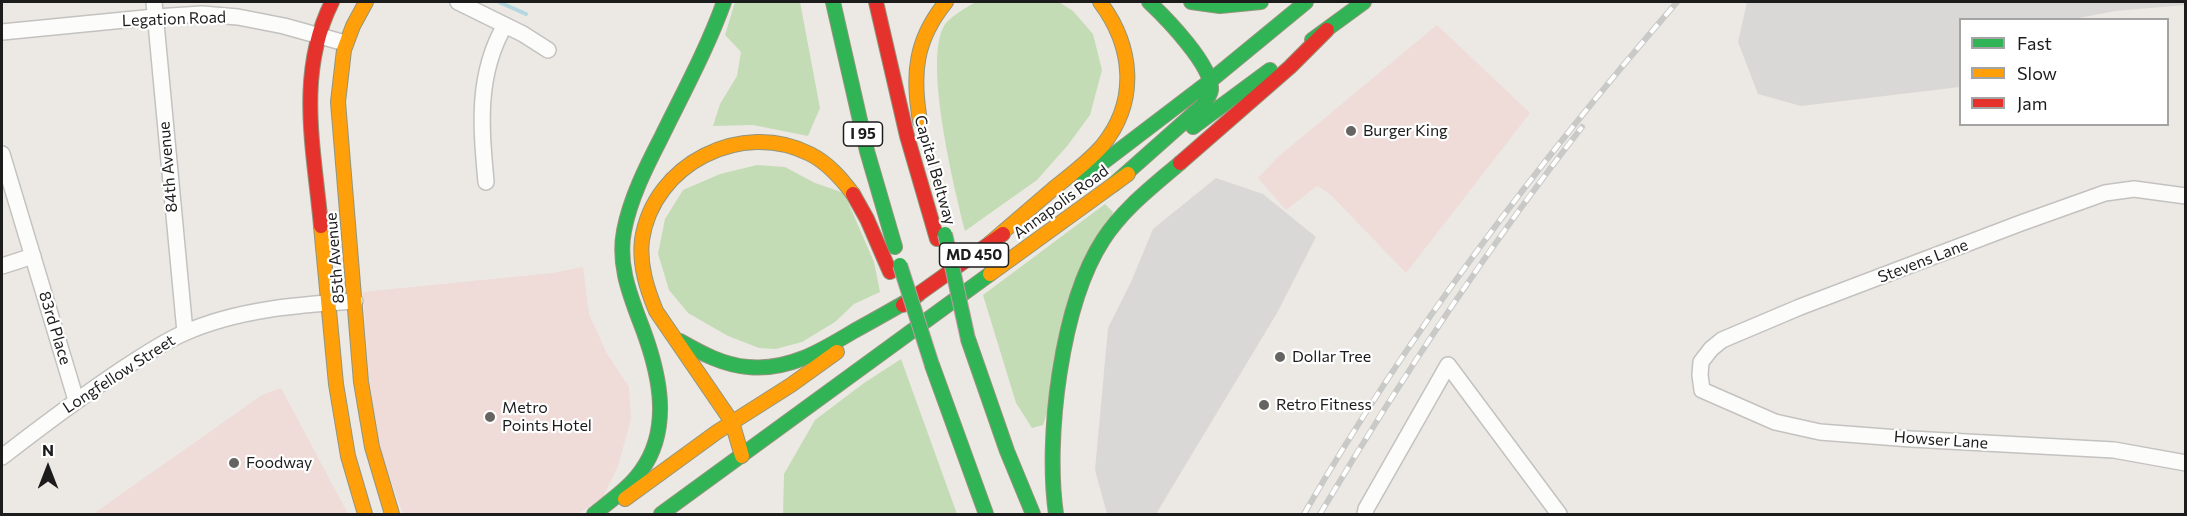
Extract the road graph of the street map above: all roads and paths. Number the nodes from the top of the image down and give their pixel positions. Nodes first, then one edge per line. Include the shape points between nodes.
1 (332, 2) edge
2 (366, 2) edge
3 (458, 2) edge
4 (724, 2) edge
5 (832, 2) edge
6 (876, 2) edge
7 (946, 2) edge
8 (1100, 2) edge
9 (1149, 2) edge
10 (1191, 2) edge
11 (1261, 2) edge
12 (1306, 2) edge
13 (1364, 2) edge
14 (154, 9) edge
15 (505, 25) junction
16 (1327, 30) junction
17 (2, 32) edge
18 (316, 35) junction
19 (345, 43) junction
20 (548, 50) dead end
21 (1210, 81) junction
22 (923, 135) dead end
23 (2, 154) edge
24 (931, 168) dead end
25 (486, 182) dead end
26 (1113, 185) junction
27 (2186, 196) edge
28 (941, 237) junction
29 (990, 243) junction
30 (33, 256) junction
31 (2, 266) edge
32 (895, 268) junction
33 (918, 295) junction
34 (355, 301) junction
35 (327, 303) junction
36 (639, 319) junction
37 (185, 333) junction
38 (675, 338) junction
39 (666, 356) dead end
40 (1702, 390) joint
41 (76, 400) junction
42 (708, 419) dead end
43 (732, 422) junction
44 (717, 432) junction
45 (687, 454) junction
46 (742, 456) junction
47 (2, 457) edge
48 (2186, 463) edge
49 (389, 510) edge
50 (365, 514) edge
51 (594, 514) edge
52 (605, 514) edge
53 (627, 514) edge
54 (661, 514) edge
55 (986, 514) edge
56 (1032, 514) edge
57 (1056, 514) edge
58 (1365, 514) edge
59 (1559, 514) edge

1 - 18 main road, 85th Avenue
2 - 19 main road, 85th Avenue
3 - 15 street
4 - 36 main road via 654,151 623,233 624,279
5 - 32 main road, I 95
6 - 28 main road, Capital Beltway / I 95 via 907,136
7 - 22 main road via 927,29 915,66 916,102
8 - 29 main road via 1113,18 1127,58 1126,99 1120,116 1102,146
9 - 21 main road via 1173,26
10 - 11 main road via 1220,6
12 - 21 main road, Annapolis Road / MD 450
13 - 16 main road, Annapolis Road / MD 450
14 - 17 street, Legation Road
14 - 18 street, Legation Road via 229,16
14 - 37 street, 84th Avenue
15 - 20 street
15 - 25 street via 491,53 484,82 481,118
16 - 26 main road, Annapolis Road / MD 450
16 - 57 main road via 1136,201 1099,247 1077,295 1056,398 1051,462
18 - 19 street, Legation Road
18 - 35 main road, 85th Avenue via 309,99
19 - 34 main road, 85th Avenue via 338,102
21 - 26 main road via 1209,96 1202,106
21 - 29 main road, Annapolis Road / MD 450
23 - 30 street, 83rd Place
24 - 28 main road
26 - 46 main road, Annapolis Road / MD 450
27 - 40 street, Stevens Lane via 2134,189 2105,193 1800,307 1722,340 1711,349 1701,362
28 - 56 main road, Capital Beltway / I 95, bridge via 968,339
29 - 33 main road, Annapolis Road / MD 450
30 - 31 street
30 - 41 street, 83rd Place
32 - 38 main road via 854,194 835,171 814,156 791,145 767,141 720,146 680,169 652,208 643,232 643,274 648,294
32 - 55 main road, I 95, bridge
33 - 38 main road via 815,354 778,368 754,369 717,361
33 - 43 main road, Annapolis Road / MD 450
34 - 35 street, Longfellow Street
34 - 49 main road, 85th Avenue via 366,417
35 - 37 street, Longfellow Street via 259,311
35 - 50 main road, 85th Avenue via 348,456
36 - 39 main road
36 - 51 main road via 657,370 658,430 641,470
37 - 41 street, Longfellow Street
38 - 43 main road
40 - 48 street, Howser Lane via 1775,422 1820,432 2114,450
41 - 47 street, Longfellow Street
42 - 44 main road
43 - 44 main road, Annapolis Road / MD 450
43 - 46 main road
44 - 45 main road, Annapolis Road / MD 450
44 - 46 main road
45 - 52 main road, Annapolis Road / MD 450
45 - 53 main road via 682,472
46 - 54 main road, Annapolis Road / MD 450
58 - 59 street via 1448,365

